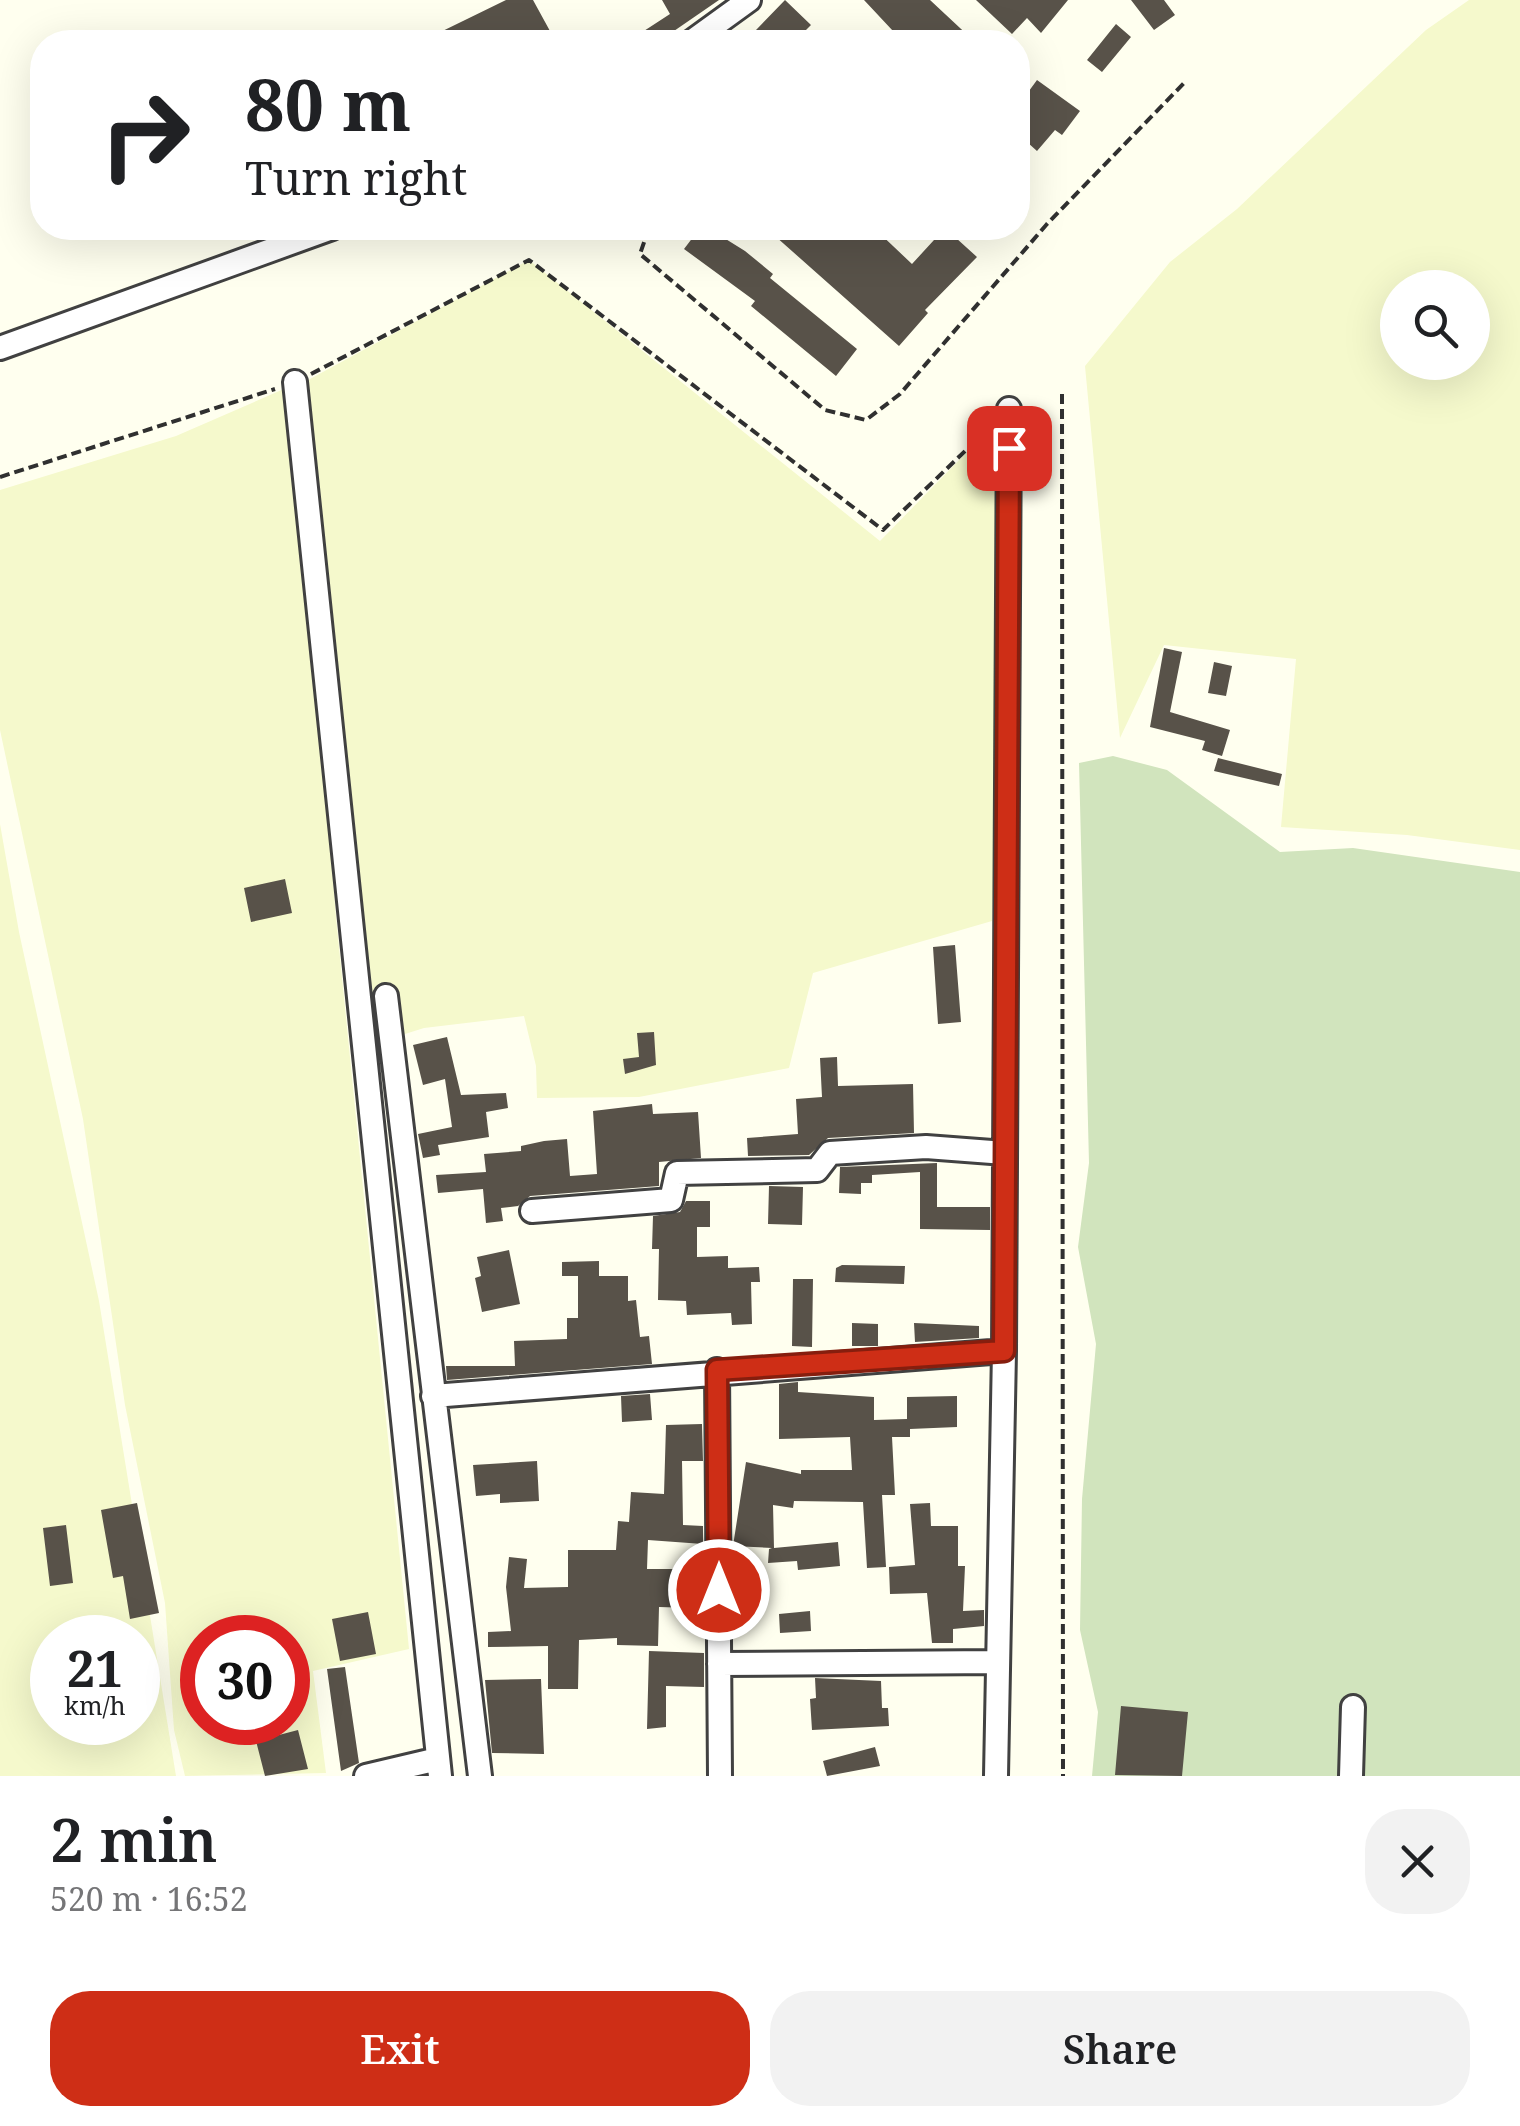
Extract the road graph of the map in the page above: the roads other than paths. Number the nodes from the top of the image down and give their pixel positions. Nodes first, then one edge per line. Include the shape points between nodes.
1 (748, 0) edge
2 (707, 30) edge
3 (299, 240) edge
4 (0, 348) edge
5 (295, 382) road end
6 (1009, 409) road end
7 (386, 996) dead end
8 (1005, 1153) junction
9 (532, 1212) dead end
10 (1004, 1351) junction
11 (717, 1370) junction
12 (433, 1396) junction
13 (998, 1662) junction
14 (719, 1664) junction
15 (1353, 1707) dead end
16 (439, 1767) edge
17 (366, 1776) edge
18 (480, 1776) edge
19 (720, 1776) edge
20 (996, 1776) edge
21 (1351, 1776) edge

1 - 2 street
3 - 4 street
5 - 16 street
6 - 8 street
7 - 12 street
8 - 9 street via 926,1147 830,1153 817,1170 677,1173 672,1200
8 - 10 street
10 - 11 street
10 - 13 street
11 - 12 street
11 - 14 street
12 - 18 street
13 - 14 street
13 - 20 street
14 - 19 street
15 - 21 street
16 - 17 street

